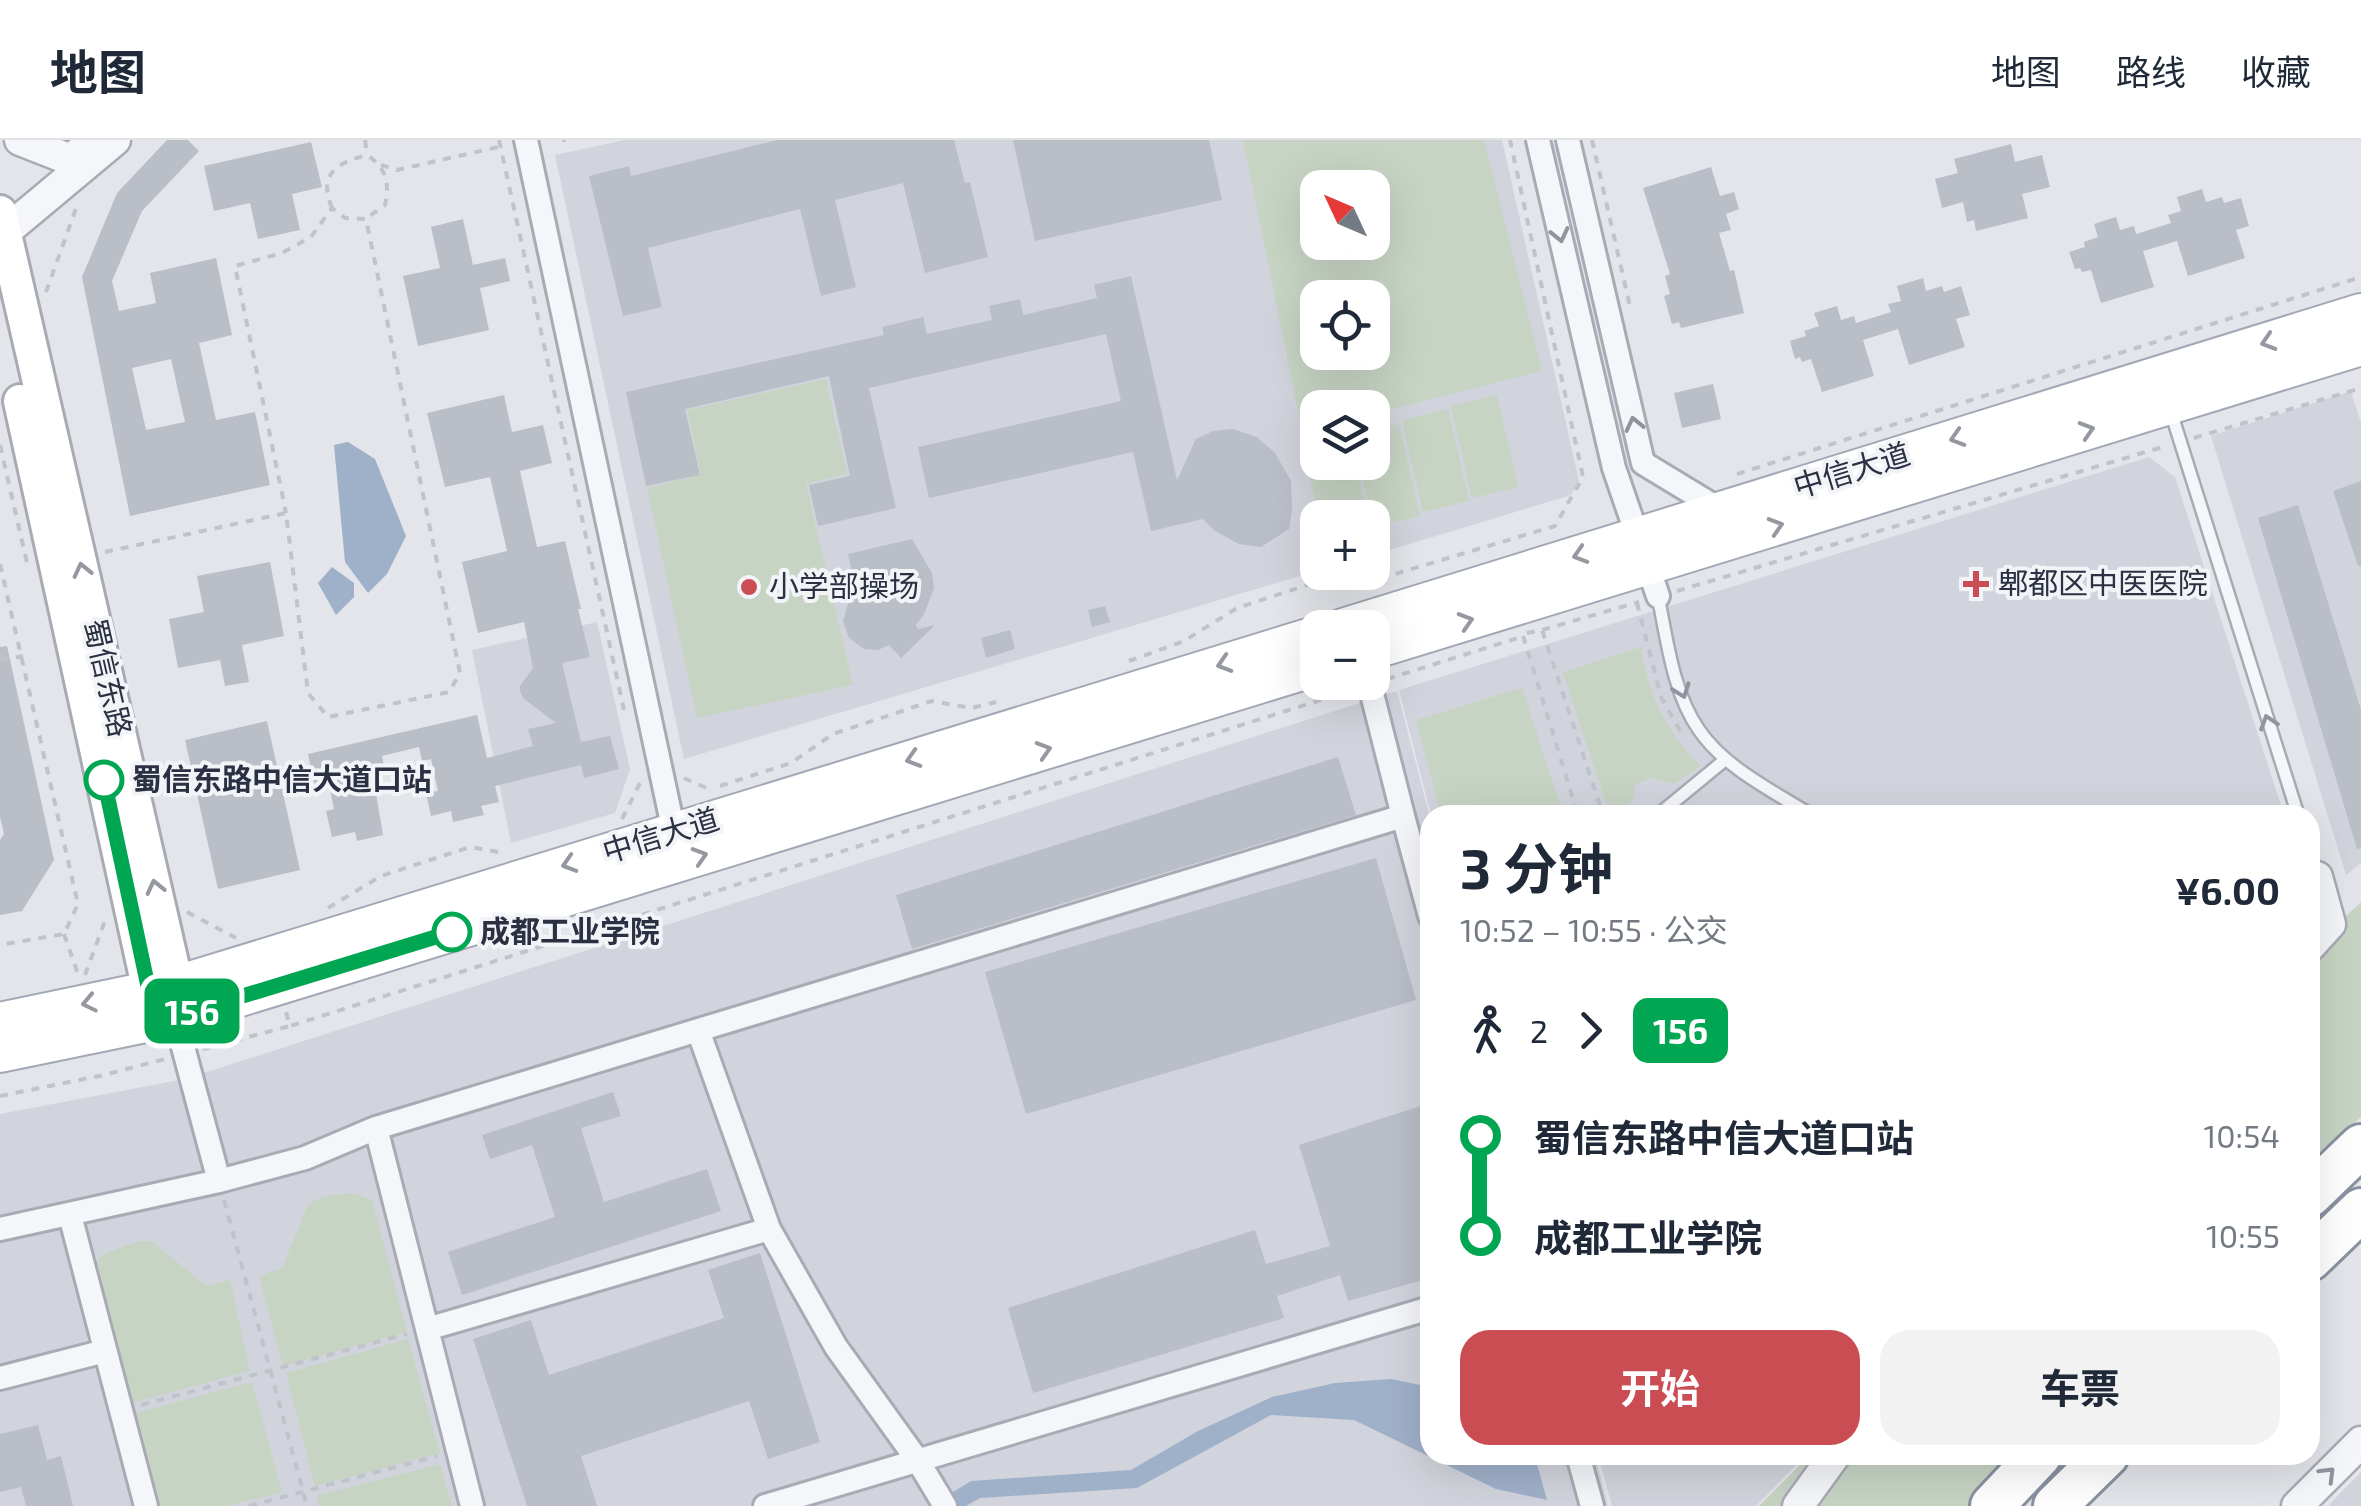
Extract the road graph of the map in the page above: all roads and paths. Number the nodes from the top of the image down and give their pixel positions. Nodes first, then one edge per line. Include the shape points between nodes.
1 (20, 140) edge
2 (93, 140) edge
3 (115, 140) edge
4 (365, 140) edge
5 (526, 140) edge
6 (1510, 140) edge
7 (1538, 140) edge
8 (1568, 140) edge
9 (1592, 140) edge
10 (500, 143) edge
11 (367, 155) junction
12 (381, 165) junction
13 (78, 203) dead end
14 (332, 208) junction
15 (366, 219) junction
16 (1, 227) edge
17 (2361, 277) edge
18 (50, 308) dead end
19 (0, 312) edge
20 (2361, 314) edge
21 (1635, 327) dead end
22 (2361, 346) edge
23 (2361, 388) edge
24 (2168, 405) junction
25 (2180, 442) junction
26 (0, 445) edge
27 (1727, 493) junction
28 (286, 513) junction
29 (101, 553) dead end
30 (0, 564) edge
31 (1648, 566) junction
32 (30, 577) dead end
33 (1390, 618) edge
34 (1527, 627) junction
35 (1300, 641) edge
36 (22, 656) junction
37 (0, 660) edge
38 (1120, 664) dead end
39 (1390, 666) edge
40 (1390, 666) edge
41 (1300, 671) edge
42 (1300, 695) edge
43 (1376, 700) edge
44 (1000, 701) dead end
45 (628, 725) dead end
46 (1726, 759) junction
47 (675, 774) dead end
48 (640, 783) dead end
49 (1575, 805) edge
50 (1599, 805) edge
51 (1670, 805) edge
52 (1796, 805) edge
53 (2295, 805) edge
54 (1402, 816) junction
55 (620, 822) dead end
56 (674, 832) junction
57 (511, 854) dead end
58 (1420, 880) edge
59 (2320, 895) edge
60 (187, 912) dead end
61 (106, 916) dead end
62 (315, 916) dead end
63 (64, 934) junction
64 (2320, 935) edge
65 (0, 945) edge
66 (272, 971) junction
67 (167, 998) junction
68 (0, 1022) edge
69 (698, 1030) junction
70 (0, 1052) edge
71 (104, 1075) dead end
72 (0, 1096) edge
73 (376, 1128) junction
74 (2361, 1146) edge
75 (219, 1182) junction
76 (2320, 1185) edge
77 (2361, 1210) edge
78 (70, 1215) junction
79 (0, 1229) edge
80 (769, 1229) junction
81 (2320, 1249) edge
82 (1420, 1311) edge
83 (427, 1329) junction
84 (105, 1351) junction
85 (272, 1372) junction
86 (0, 1378) edge
87 (122, 1410) junction
88 (2361, 1442) edge
89 (458, 1451) junction
90 (918, 1461) junction
91 (1581, 1465) edge
92 (1828, 1465) edge
93 (2031, 1465) edge
94 (2096, 1465) edge
95 (303, 1492) junction
96 (146, 1506) edge
97 (248, 1506) edge
98 (307, 1506) edge
99 (472, 1506) edge
100 (765, 1506) edge
101 (945, 1506) edge
102 (1592, 1506) edge
103 (1798, 1506) edge
104 (1992, 1506) edge
105 (2055, 1506) edge
106 (2297, 1506) edge

1 - 2 street via 71,160
3 - 16 street
4 - 11 path
5 - 56 street
6 - 38 path via 1583,477 1556,526 1365,583 1341,574 1238,608 1184,640
7 -> 31 street via 1614,468
27 -> 8 street via 1643,463
9 - 21 path
10 - 12 path via 397,170
10 - 45 path
11 - 12 path
11 - 14 path via 344,160 329,175
12 - 15 path via 389,187 386,205
13 - 18 path via 46,289
14 - 15 path via 345,218
14 - 28 path via 311,238 235,266
15 - 28 path via 460,673 449,692 328,717 308,693
67 -> 16 main road, 蜀信东路
17 - 27 path
19 - 67 main road, 蜀信东路
20 -> 27 main road, 中信大道
22 - 24 main road, 中信大道
23 - 25 path
24 - 25 lane
31 -> 24 main road, 中信大道
25 - 31 path
53 -> 25 lane
26 - 32 path
27 - 31 main road, 中信大道
28 - 29 path
30 - 36 path
31 -> 33 main road, 中信大道
31 - 34 main road, 中信大道
31 - 34 path
31 -> 46 lane via 1684,698 1699,731
39 -> 34 main road, 中信大道
34 - 40 path
34 - 49 path
34 - 50 path
35 -> 56 main road, 中信大道
36 - 37 path
36 - 63 path via 78,904
66 -> 41 main road, 中信大道
42 - 66 path via 290,1026
43 - 54 street
44 - 47 path via 971,708 932,701 833,734 790,763 708,790
46 - 51 lane
46 - 52 lane
48 - 55 path
54 - 58 street
54 - 69 street
56 -> 66 main road, 中信大道
57 - 62 path via 470,847 381,876
59 - 64 street via 2330,924
60 - 66 path via 240,940 262,939
61 - 63 path via 82,984
63 - 65 path
66 - 67 main road, 中信大道
67 -> 68 main road, 中信大道
67 - 70 main road, 中信大道
67 - 75 street
69 - 73 street
69 - 80 street
71 - 72 path
73 - 75 street via 305,1158
73 - 83 street
74 - 76 highway
75 - 78 street
75 - 85 path
77 - 81 highway
78 - 79 street
78 - 84 street
80 - 83 street
80 - 90 street via 836,1347
82 - 90 street
83 - 85 path
83 - 89 street
84 - 86 street
84 - 87 street
85 - 87 path
85 - 95 path
87 - 96 street
106 -> 88 street
89 - 95 path
89 - 99 street
90 - 100 street
90 - 101 street
91 - 102 street
92 - 103 street
93 - 104 highway
94 - 105 highway
95 - 97 path
95 - 98 path

